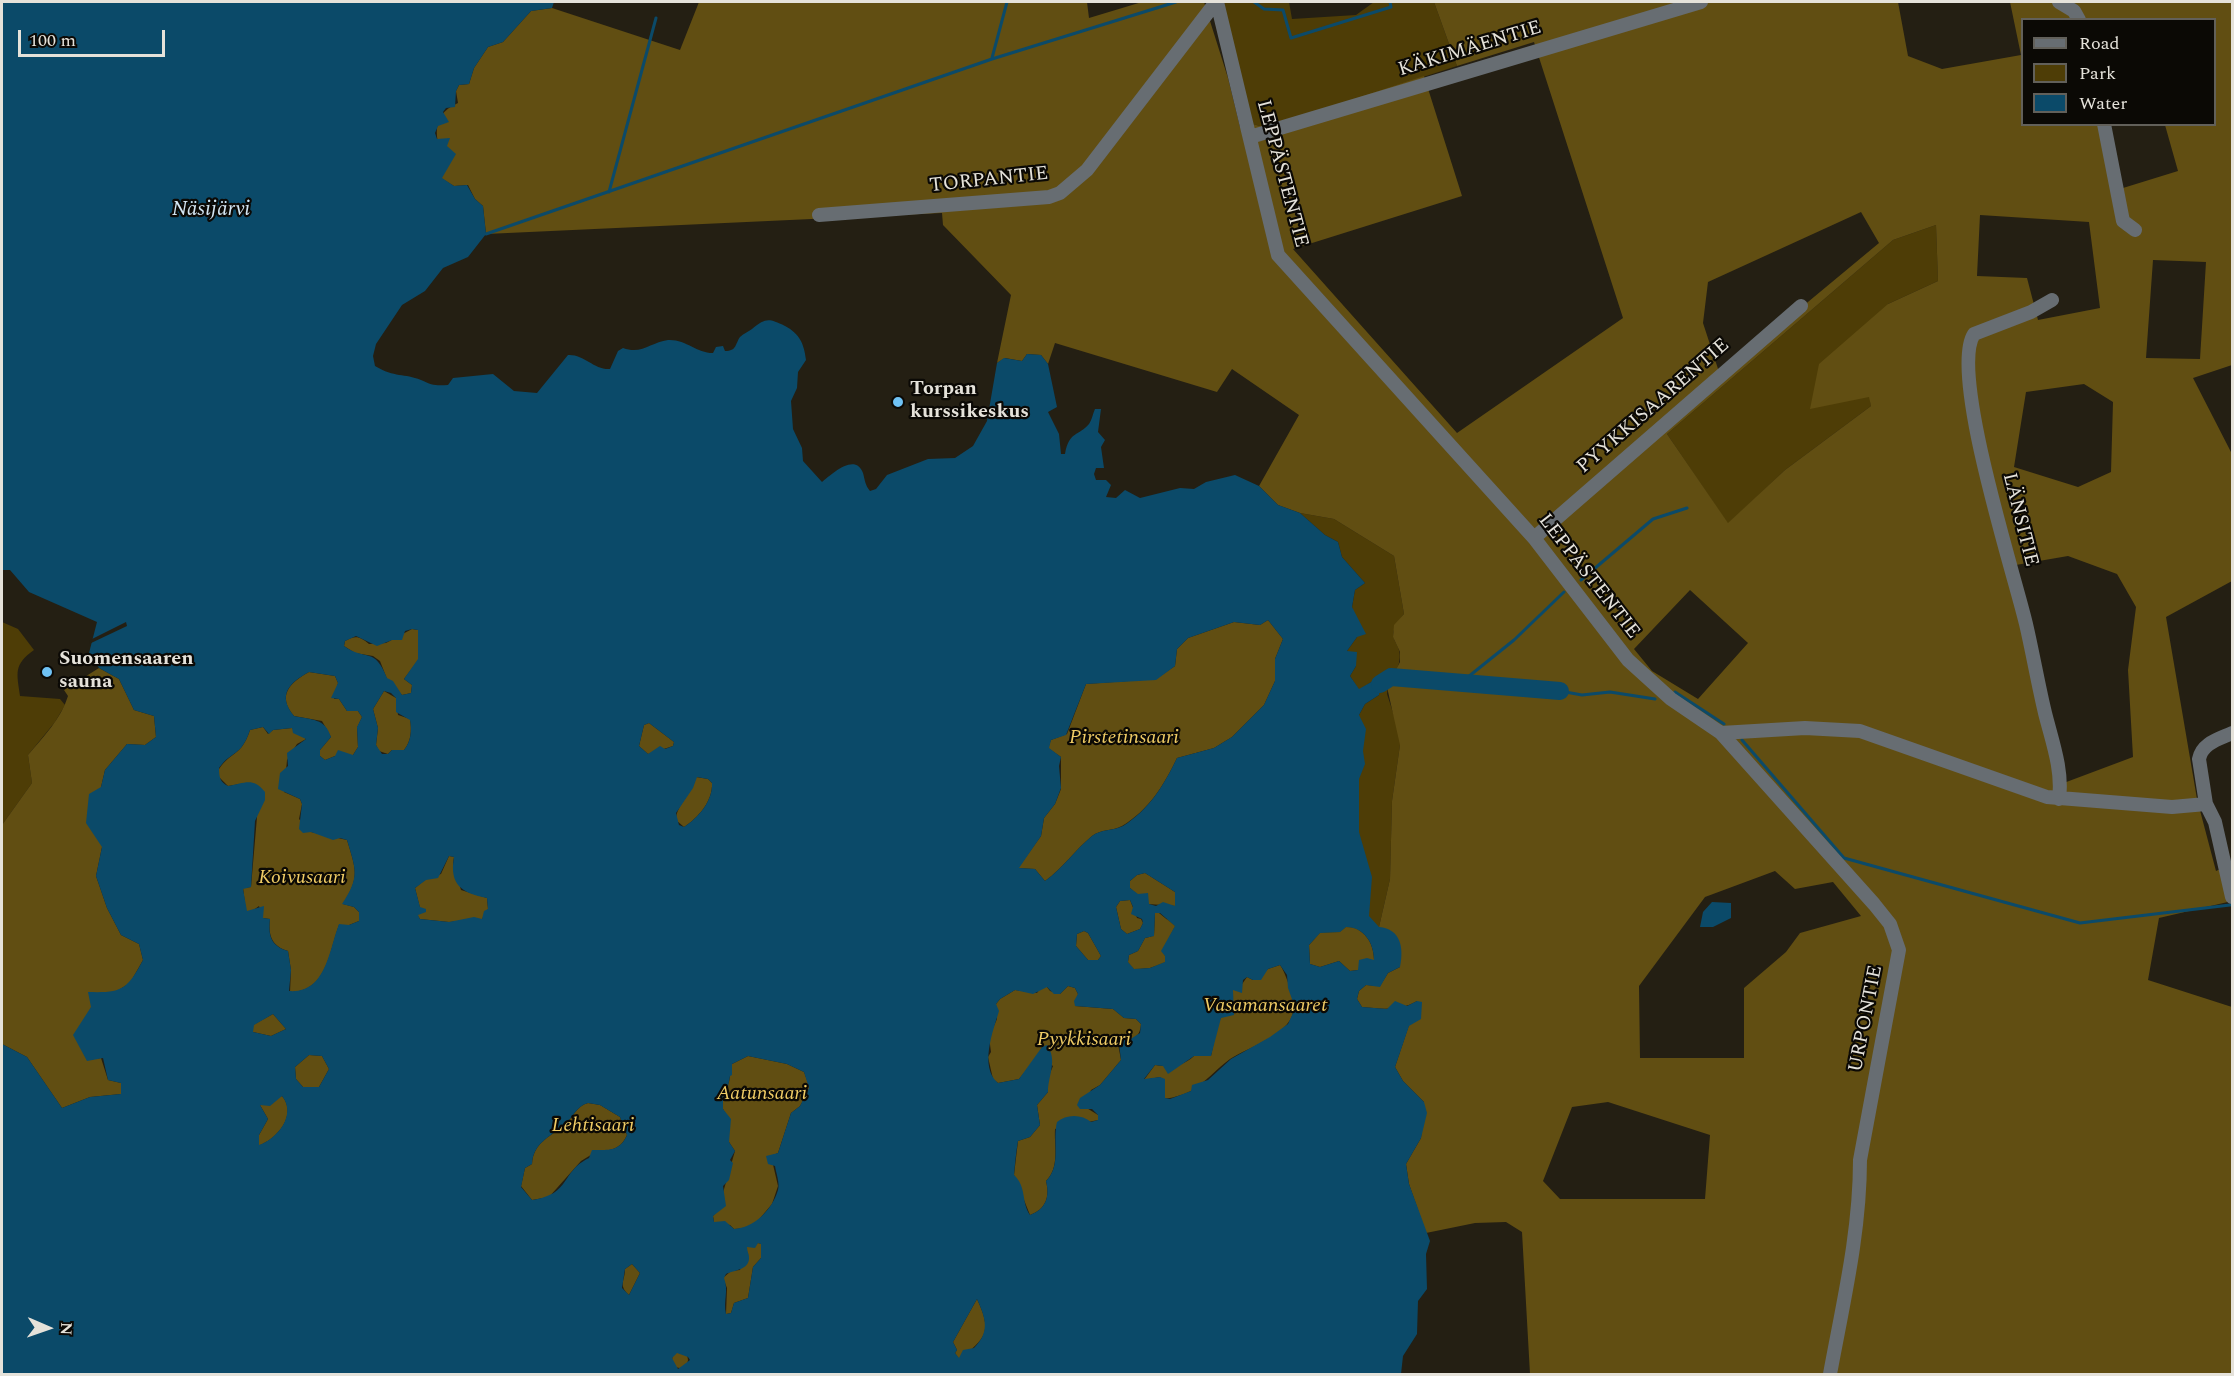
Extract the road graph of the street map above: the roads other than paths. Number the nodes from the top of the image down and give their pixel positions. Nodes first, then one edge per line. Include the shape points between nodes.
1 (1216, 2) edge
2 (1701, 2) edge
3 (2060, 2) edge
4 (2078, 18) edge
5 (2104, 126) edge
6 (1250, 137) junction
7 (819, 215) dead end
8 (2135, 230) dead end
9 (2052, 300) dead end
10 (1801, 306) dead end
11 (1534, 538) junction
12 (1721, 733) junction
13 (2232, 733) edge
14 (2059, 799) junction
15 (2206, 804) junction
16 (2232, 897) edge
17 (1830, 1374) edge

1 - 6 street, LEPPÄSTENTIE
1 - 7 street, TORPANTIE via 1087,170 1060,193
2 - 6 street, KÄKIMÄENTIE
3 - 4 street
5 - 8 street via 2122,221
6 - 11 street, LEPPÄSTENTIE via 1278,255
9 - 14 street, LÄNSITIE via 1974,334 1968,361 1987,473 2059,771
10 - 11 street, PYYKKISAARENTIE
11 - 12 street, LEPPÄSTENTIE via 1628,660 1671,699
12 - 14 street via 1805,728 1860,731
12 - 17 street, URPONTIE via 1874,904 1890,924 1899,950 1860,1160 1852,1260
13 - 15 street via 2200,751
14 - 15 street via 2172,807
15 - 16 street via 2215,822

